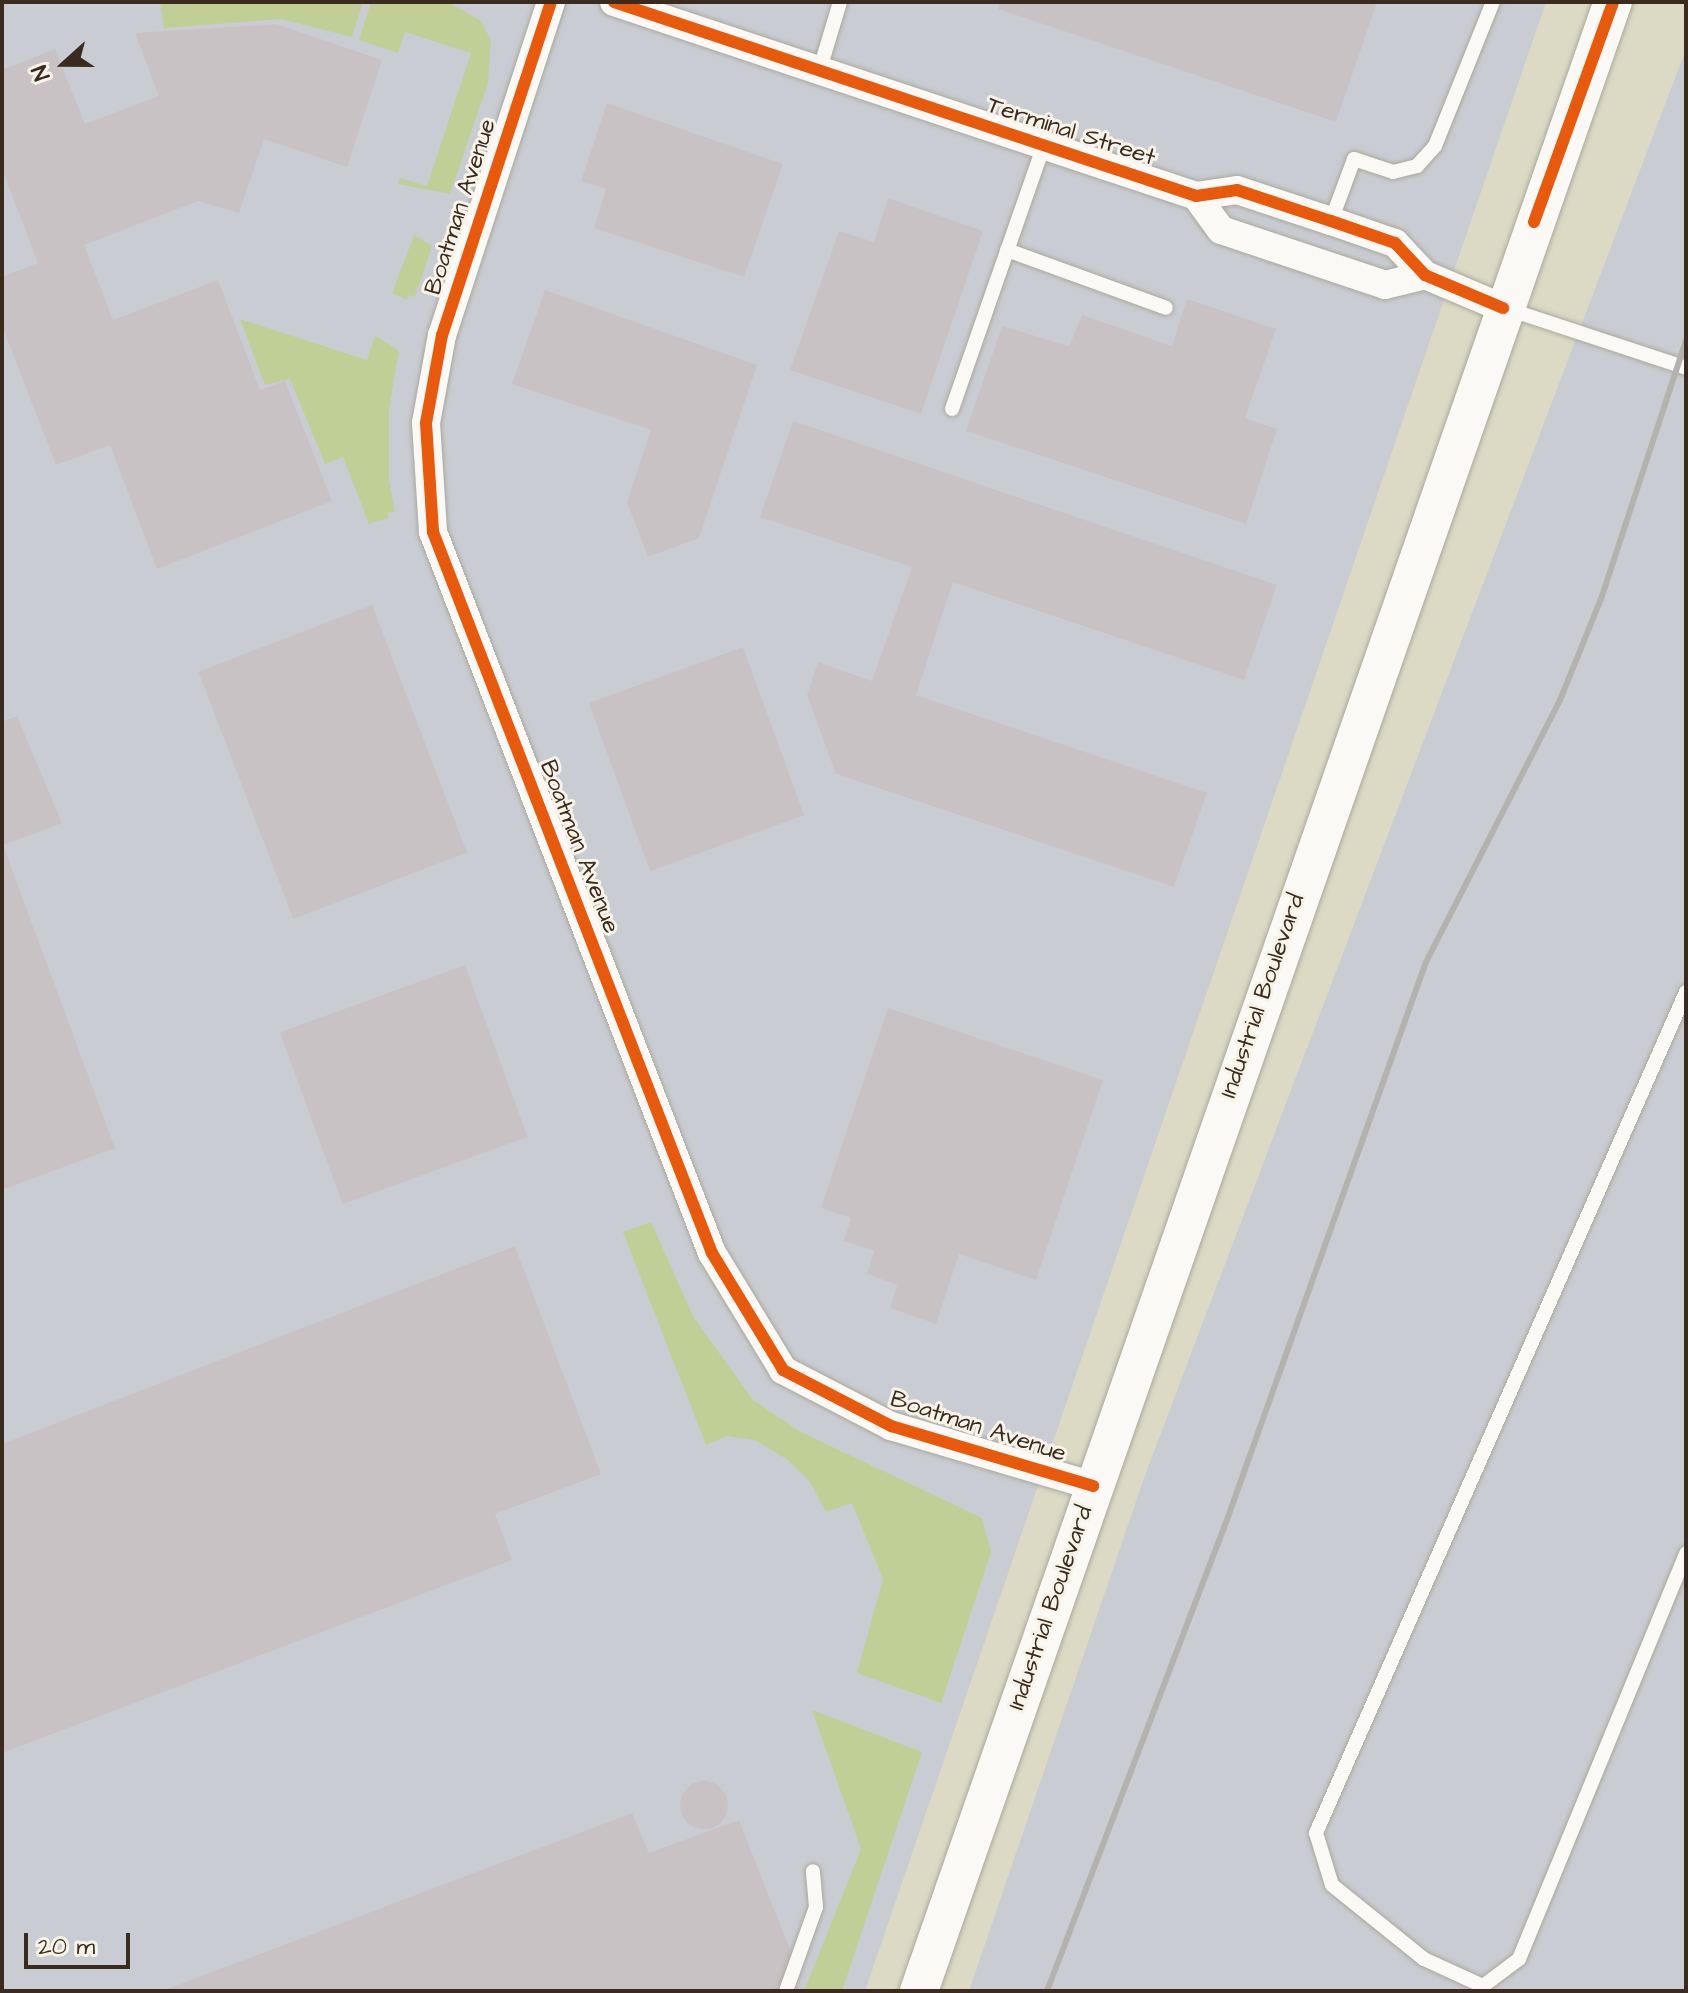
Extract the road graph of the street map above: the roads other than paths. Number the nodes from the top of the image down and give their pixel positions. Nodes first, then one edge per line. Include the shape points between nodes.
1 (551, 2) edge
2 (614, 2) edge
3 (840, 2) edge
4 (1493, 2) edge
5 (1613, 2) edge
6 (819, 72) junction
7 (1043, 147) junction
8 (1196, 196) junction
9 (1331, 221) junction
10 (1007, 250) junction
11 (1425, 275) junction
12 (1166, 308) dead end
13 (1503, 308) junction
14 (1686, 368) edge
15 (952, 409) dead end
16 (1686, 992) edge
17 (1093, 1486) junction
18 (1686, 1553) edge
19 (813, 1871) dead end
20 (786, 1991) edge
21 (919, 1991) edge

1 - 17 street, Boatman Avenue via 442,335 426,423 433,532 712,1253 783,1370 891,1426
2 - 6 street, Terminal Street
3 - 6 lane
4 - 9 lane via 1435,146 1417,166 1393,172 1354,159
5 - 13 main road, Industrial Boulevard
6 - 7 street, Terminal Street
7 - 8 street, Terminal Street
7 - 10 lane
8 - 9 street, Terminal Street via 1237,190
8 - 11 street via 1221,230 1385,285
9 - 11 street, Terminal Street via 1395,243
10 - 12 lane
10 - 15 lane
11 - 13 street, Terminal Street
13 - 14 lane
13 - 17 main road, Industrial Boulevard
16 - 18 lane via 1316,1833 1332,1885 1424,1959 1483,1986 1519,1959
17 - 21 main road, Industrial Boulevard
19 - 20 lane via 816,1907

